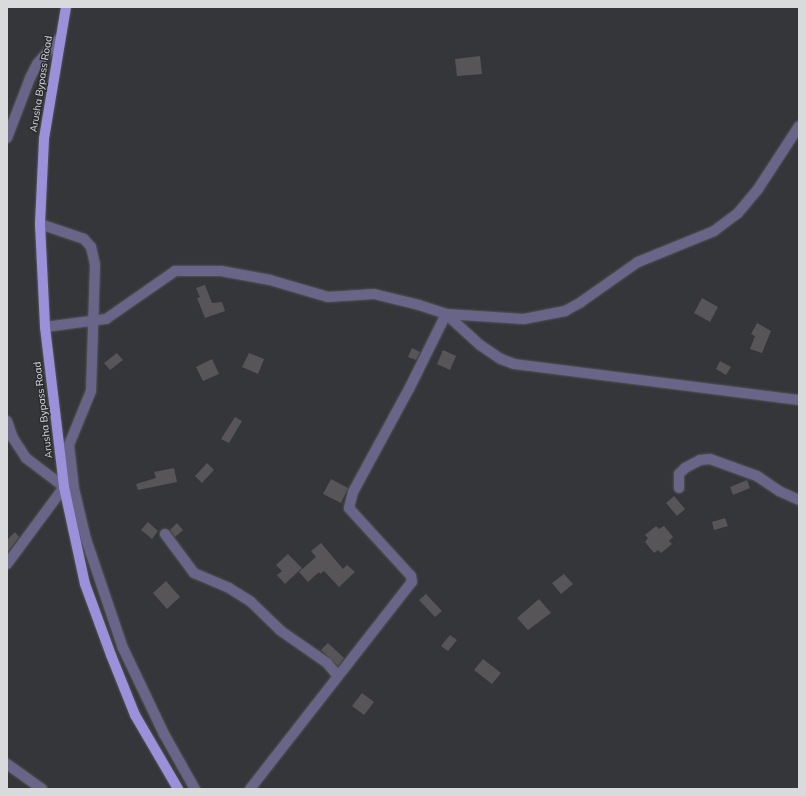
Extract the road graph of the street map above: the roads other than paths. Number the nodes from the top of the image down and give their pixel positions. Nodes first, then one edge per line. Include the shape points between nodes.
1 (66, 7) edge
2 (60, 38) junction
3 (799, 126) edge
4 (7, 138) edge
5 (40, 224) junction
6 (446, 314) junction
7 (94, 321) junction
8 (45, 327) junction
9 (799, 400) edge
10 (7, 421) edge
11 (64, 488) junction
12 (679, 488) dead end
13 (799, 500) edge
14 (165, 534) dead end
15 (7, 564) edge
16 (338, 676) junction
17 (7, 764) edge
18 (42, 789) edge
19 (178, 789) edge
20 (195, 789) edge
21 (250, 789) edge

1 - 2 main road, Arusha Bypass Road
2 - 4 street via 37,64
2 - 5 main road, Arusha Bypass Road via 44,139
3 - 6 street via 758,189 738,213 714,231 638,262 565,311 524,319
5 - 7 street via 84,239 91,247 95,265
5 - 8 main road, Arusha Bypass Road
6 - 7 street via 374,294 328,297 247,274 185,269 167,276 124,309 106,319
6 - 9 street via 480,345 514,364
6 - 16 street via 353,492 348,508 411,576 412,582
7 - 8 street
7 - 20 street via 91,391 69,445 74,489 86,539 123,648 164,734
8 - 11 main road, Arusha Bypass Road
10 - 11 street via 13,438 26,458
11 - 15 street
11 - 19 main road, Arusha Bypass Road via 85,584 111,655 135,715
12 - 13 street via 679,474 685,468 700,460 710,460 757,476
14 - 16 street via 194,573 230,588 251,602 281,631 327,662
16 - 21 street
17 - 18 street

